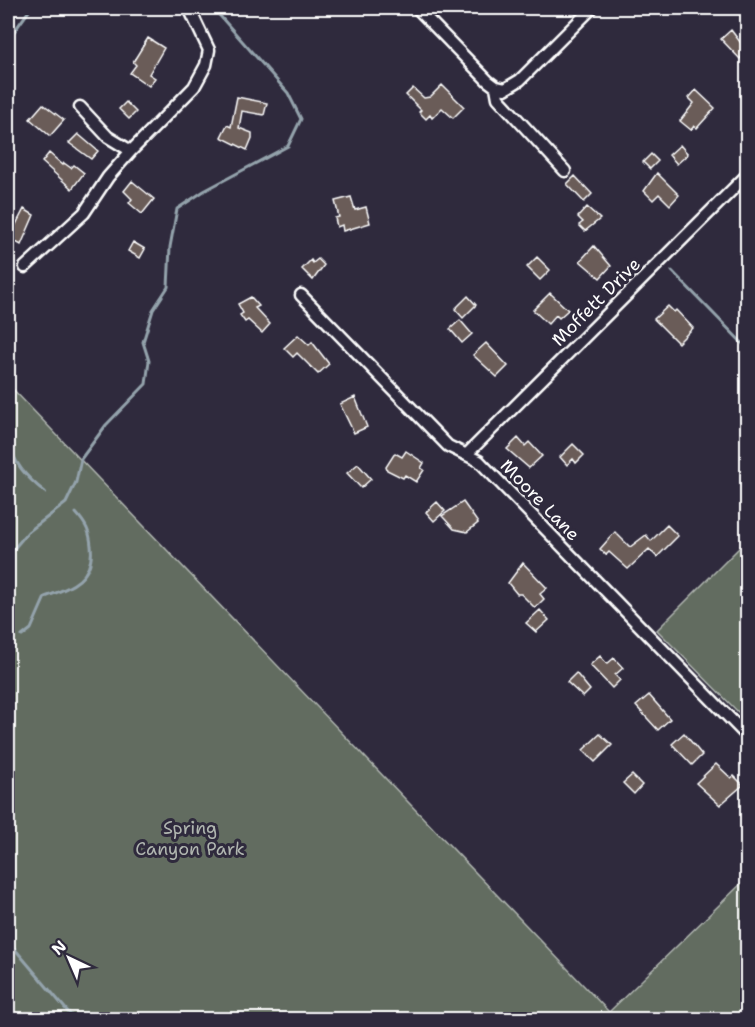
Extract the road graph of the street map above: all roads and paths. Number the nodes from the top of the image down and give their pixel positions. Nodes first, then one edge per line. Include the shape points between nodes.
1 (189, 8) edge
2 (417, 8) edge
3 (592, 8) edge
4 (496, 87) junction
5 (80, 107) dead end
6 (131, 151) junction
7 (565, 171) dead end
8 (747, 174) edge
9 (25, 267) dead end
10 (301, 295) dead end
11 (467, 454) junction
12 (747, 737) edge

1 - 6 street via 208,50 206,65 195,87
2 - 4 street
3 - 4 street via 520,80 505,89
4 - 7 street via 498,98
5 - 6 street via 108,137
6 - 9 street via 84,213
8 - 11 street, Moffett Drive
10 - 11 street, Moore Lane via 448,446
11 - 12 street, Moore Lane via 480,461

